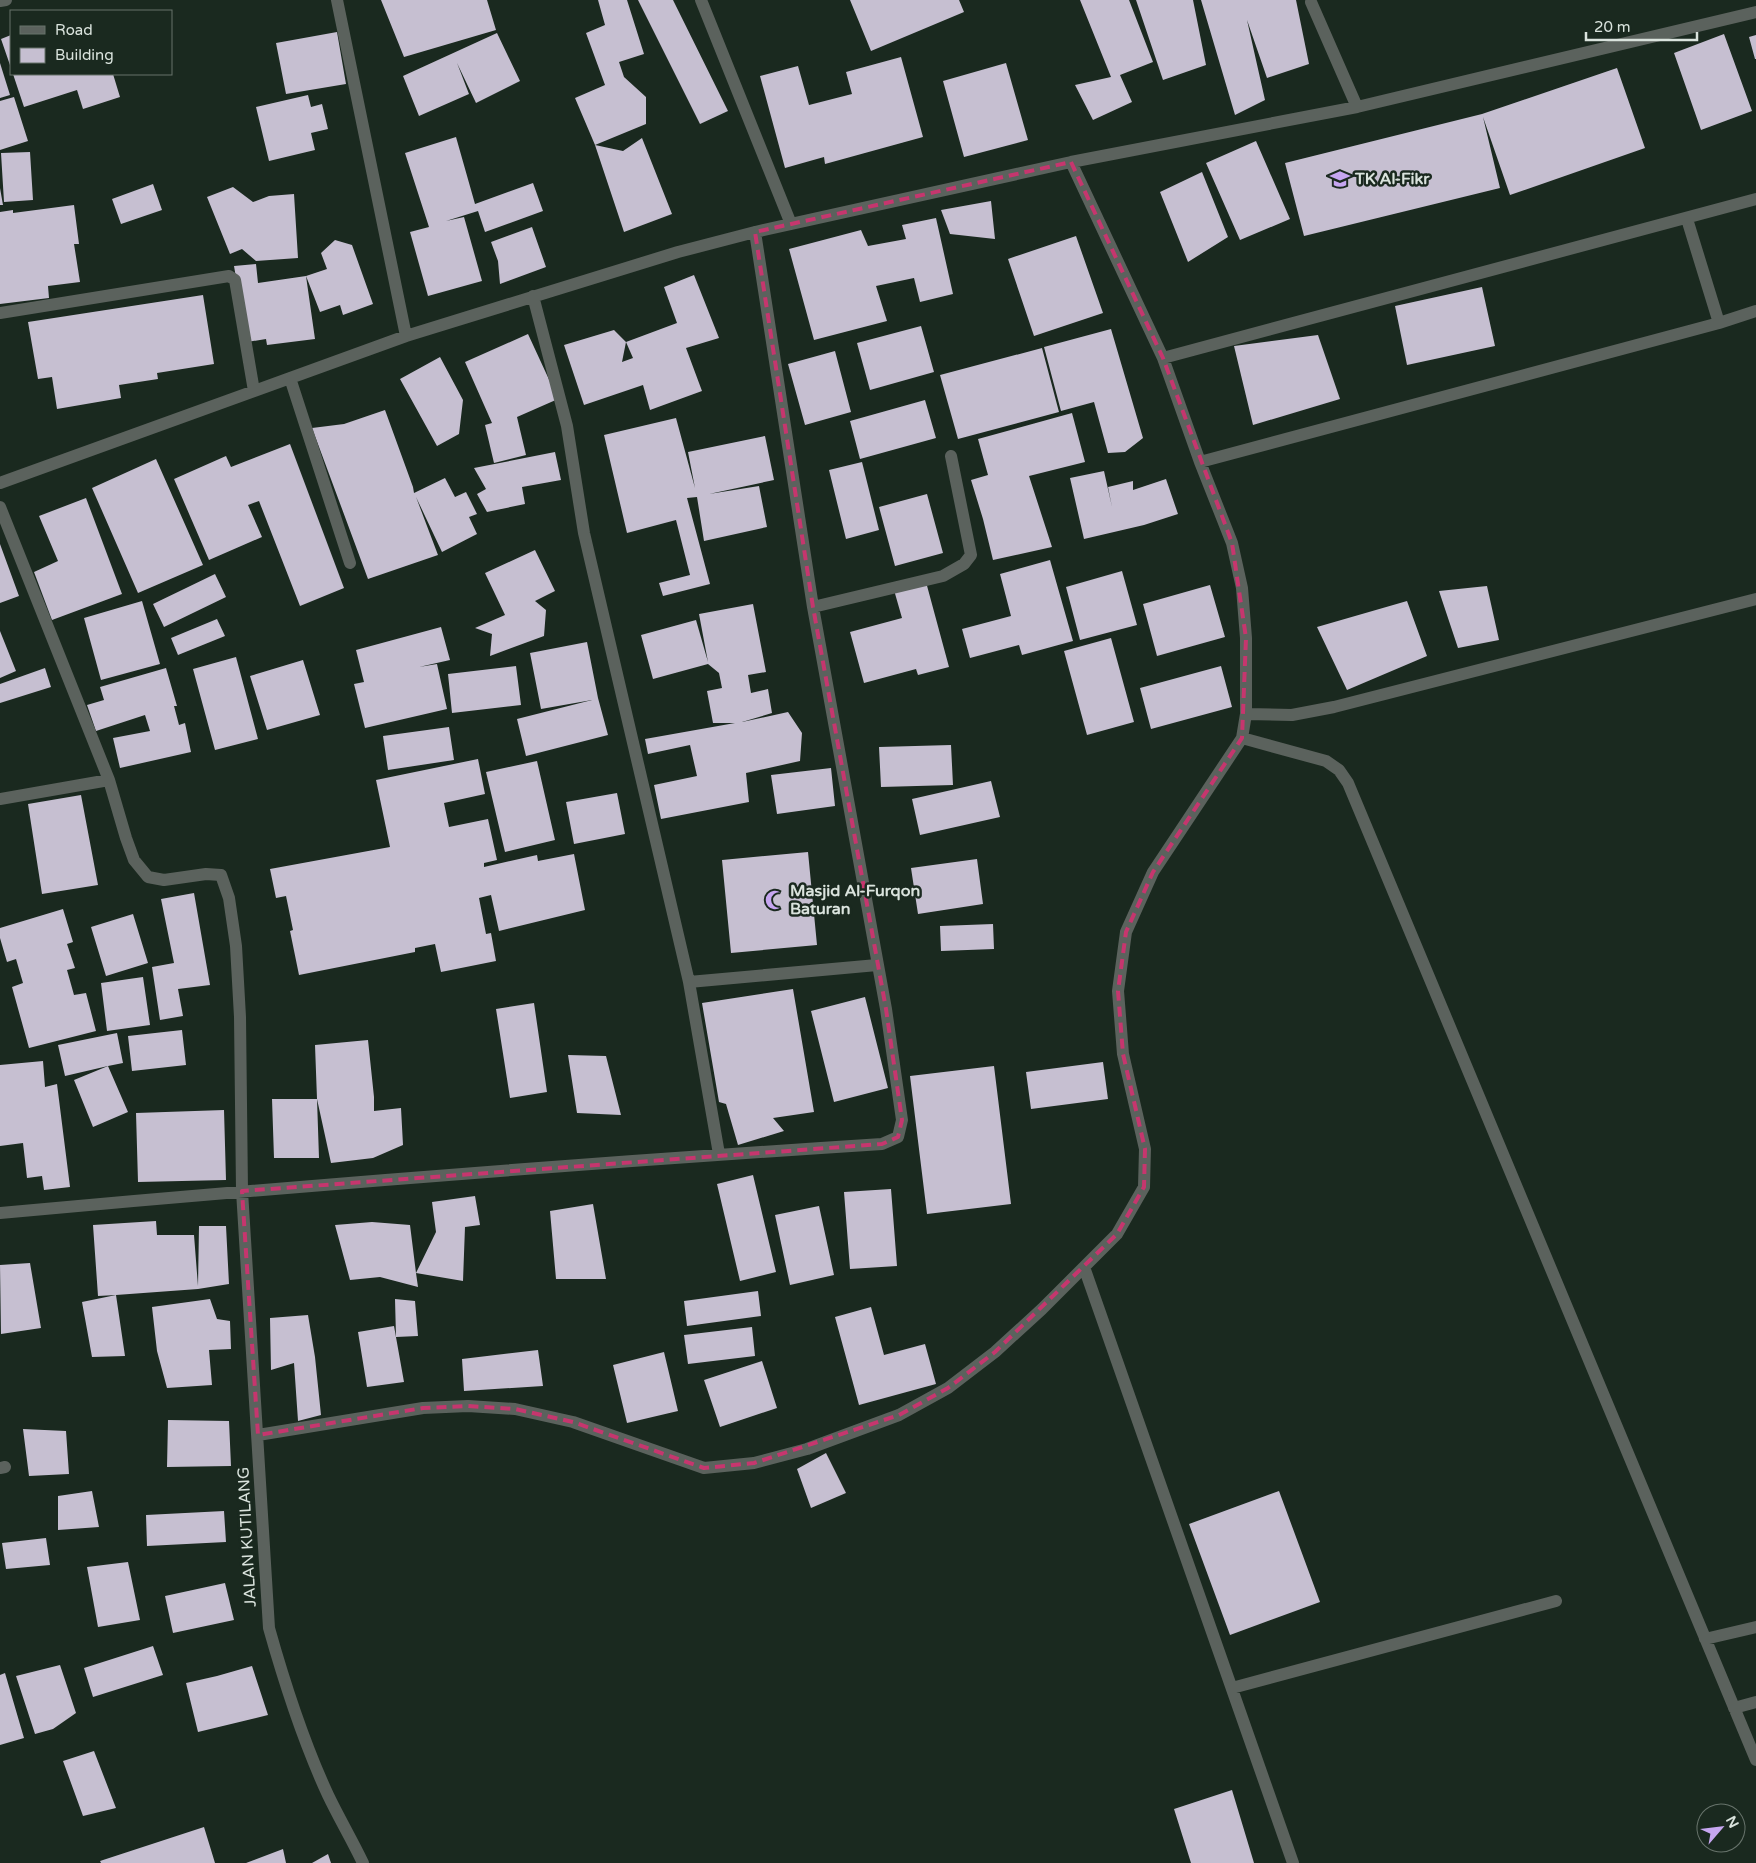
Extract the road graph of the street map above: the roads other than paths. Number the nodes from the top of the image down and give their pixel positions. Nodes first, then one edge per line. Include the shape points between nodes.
1 (6, 0) edge
2 (337, 0) edge
3 (701, 0) edge
4 (0, 1) edge
5 (1311, 2) dead end
6 (1756, 12) edge
7 (1357, 107) junction
8 (1071, 162) junction
9 (1756, 199) edge
10 (1686, 219) junction
11 (791, 224) junction
12 (755, 232) junction
13 (533, 296) junction
14 (1756, 311) edge
15 (0, 313) edge
16 (1719, 323) junction
17 (406, 336) junction
18 (1163, 358) junction
19 (290, 378) junction
20 (254, 391) junction
21 (951, 456) dead end
22 (1200, 462) junction
23 (0, 483) edge
24 (0, 507) edge
25 (350, 563) dead end
26 (1756, 599) edge
27 (814, 607) junction
28 (1246, 714) junction
29 (1242, 738) junction
30 (110, 780) junction
31 (0, 799) edge
32 (877, 964) junction
33 (689, 982) junction
34 (719, 1154) junction
35 (242, 1191) junction
36 (0, 1212) edge
37 (1084, 1268) junction
38 (258, 1435) junction
39 (1556, 1601) dead end
40 (1756, 1626) edge
41 (1705, 1638) junction
42 (1232, 1688) junction
43 (1756, 1702) edge
44 (1734, 1708) junction
45 (1756, 1760) edge
46 (363, 1863) edge
47 (1293, 1863) edge

1 - 4 street
2 - 17 street
3 - 11 street
5 - 7 street
6 - 7 street
7 - 8 street
8 - 11 street
8 - 18 street
9 - 10 street
10 - 16 street
10 - 18 street
11 - 12 street
12 - 13 street
12 - 27 street
13 - 17 street
13 - 33 street via 567,426 584,533
14 - 16 street
15 - 20 street via 229,276 235,280
16 - 22 street
17 - 19 street
18 - 22 street
19 - 20 street
19 - 25 street
20 - 23 street
21 - 27 street via 971,554 964,564 944,576
22 - 28 street via 1232,543 1242,588
24 - 30 street
26 - 28 street via 1334,707 1292,715
27 - 32 street
28 - 29 street
29 - 37 street via 1153,872 1126,932 1118,990 1122,1054 1145,1148 1144,1187 1117,1234
29 - 41 street via 1326,761 1339,770 1348,783
30 - 31 street
30 - 35 street, JALAN KUTILANG via 134,860 148,877 164,880 221,875 229,898 236,946 240,1016
32 - 33 street
32 - 34 street via 902,1120 898,1137 882,1144
33 - 34 street
34 - 35 street
35 - 36 street
35 - 38 street, JALAN KUTILANG
37 - 38 street via 994,1352 948,1388 899,1415 807,1449 754,1463 704,1468 573,1422 514,1409 468,1406 423,1408
37 - 42 street
38 - 46 street, JALAN KUTILANG via 269,1628 305,1739
39 - 42 street
40 - 41 street
41 - 44 street
42 - 47 street
43 - 44 street
44 - 45 street

